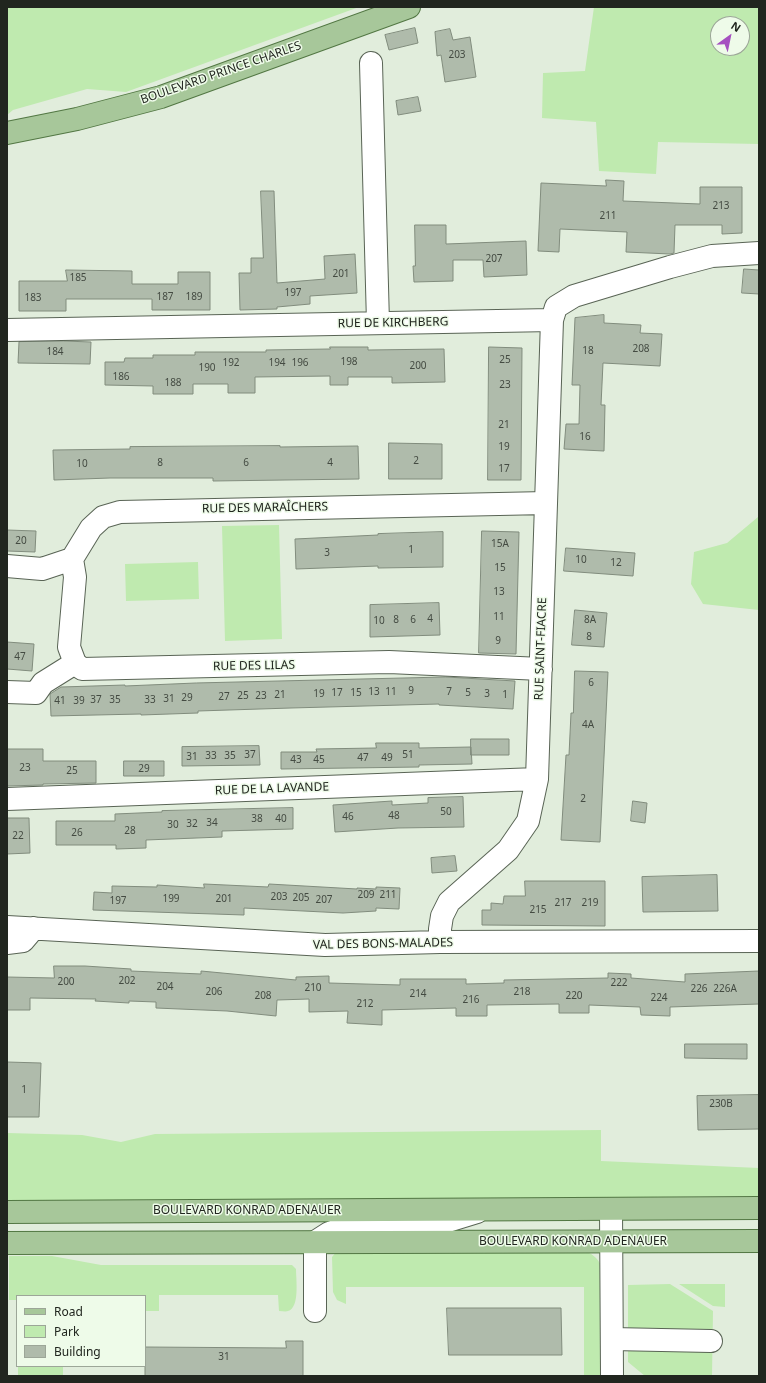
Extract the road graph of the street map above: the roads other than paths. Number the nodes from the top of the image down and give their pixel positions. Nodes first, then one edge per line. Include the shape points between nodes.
1 (409, 7) edge
2 (371, 63) dead end
3 (7, 133) edge
4 (759, 253) edge
5 (552, 320) junction
6 (378, 323) junction
7 (7, 330) edge
8 (546, 503) junction
9 (72, 558) junction
10 (7, 566) edge
11 (75, 663) junction
12 (541, 669) junction
13 (7, 692) edge
14 (537, 779) junction
15 (7, 799) edge
16 (7, 927) edge
17 (34, 928) junction
18 (759, 941) edge
19 (440, 942) junction
20 (7, 943) edge
21 (612, 1208) junction
22 (759, 1208) edge
23 (487, 1209) junction
24 (7, 1212) edge
25 (759, 1241) edge
26 (315, 1242) junction
27 (612, 1242) junction
28 (7, 1243) edge
29 (315, 1311) dead end
30 (612, 1339) junction
31 (711, 1341) dead end
32 (612, 1376) edge

1 - 3 main road, BOULEVARD PRINCE CHARLES via 161,97 77,119
2 - 6 street
4 - 5 street via 712,256 670,266 574,296 556,306
5 - 6 street, RUE DE KIRCHBERG
5 - 8 street, RUE SAINT-FIACRE
6 - 7 street, RUE DE KIRCHBERG
8 - 9 street, RUE DES MARAÎCHERS via 120,512 103,517 91,528
8 - 12 street, RUE SAINT-FIACRE
9 - 10 street via 42,569
9 - 11 street via 75,577 69,647
11 - 12 street, RUE DES LILAS via 82,669 93,670 389,662
11 - 13 street via 43,683 36,693
12 - 14 street, RUE SAINT-FIACRE
14 - 15 street, RUE DE LA LAVANDE
14 - 19 street, RUE SAINT-FIACRE via 528,821 508,850 449,902 442,916
16 - 17 street, VAL DES BONS-MALADES
17 - 19 street, VAL DES BONS-MALADES via 325,945
17 - 20 street via 23,941
18 - 19 street, VAL DES BONS-MALADES
21 - 22 main road, BOULEVARD KONRAD ADENAUER
21 - 23 main road, BOULEVARD KONRAD ADENAUER
21 - 27 street
23 - 24 main road, BOULEVARD KONRAD ADENAUER
23 - 26 street, BOULEVARD KONRAD ADENAUER via 438,1224 346,1227 329,1232
25 - 27 main road, BOULEVARD KONRAD ADENAUER
26 - 27 main road, BOULEVARD KONRAD ADENAUER
26 - 28 main road, BOULEVARD KONRAD ADENAUER
26 - 29 street
27 - 30 street
30 - 31 street
30 - 32 street

